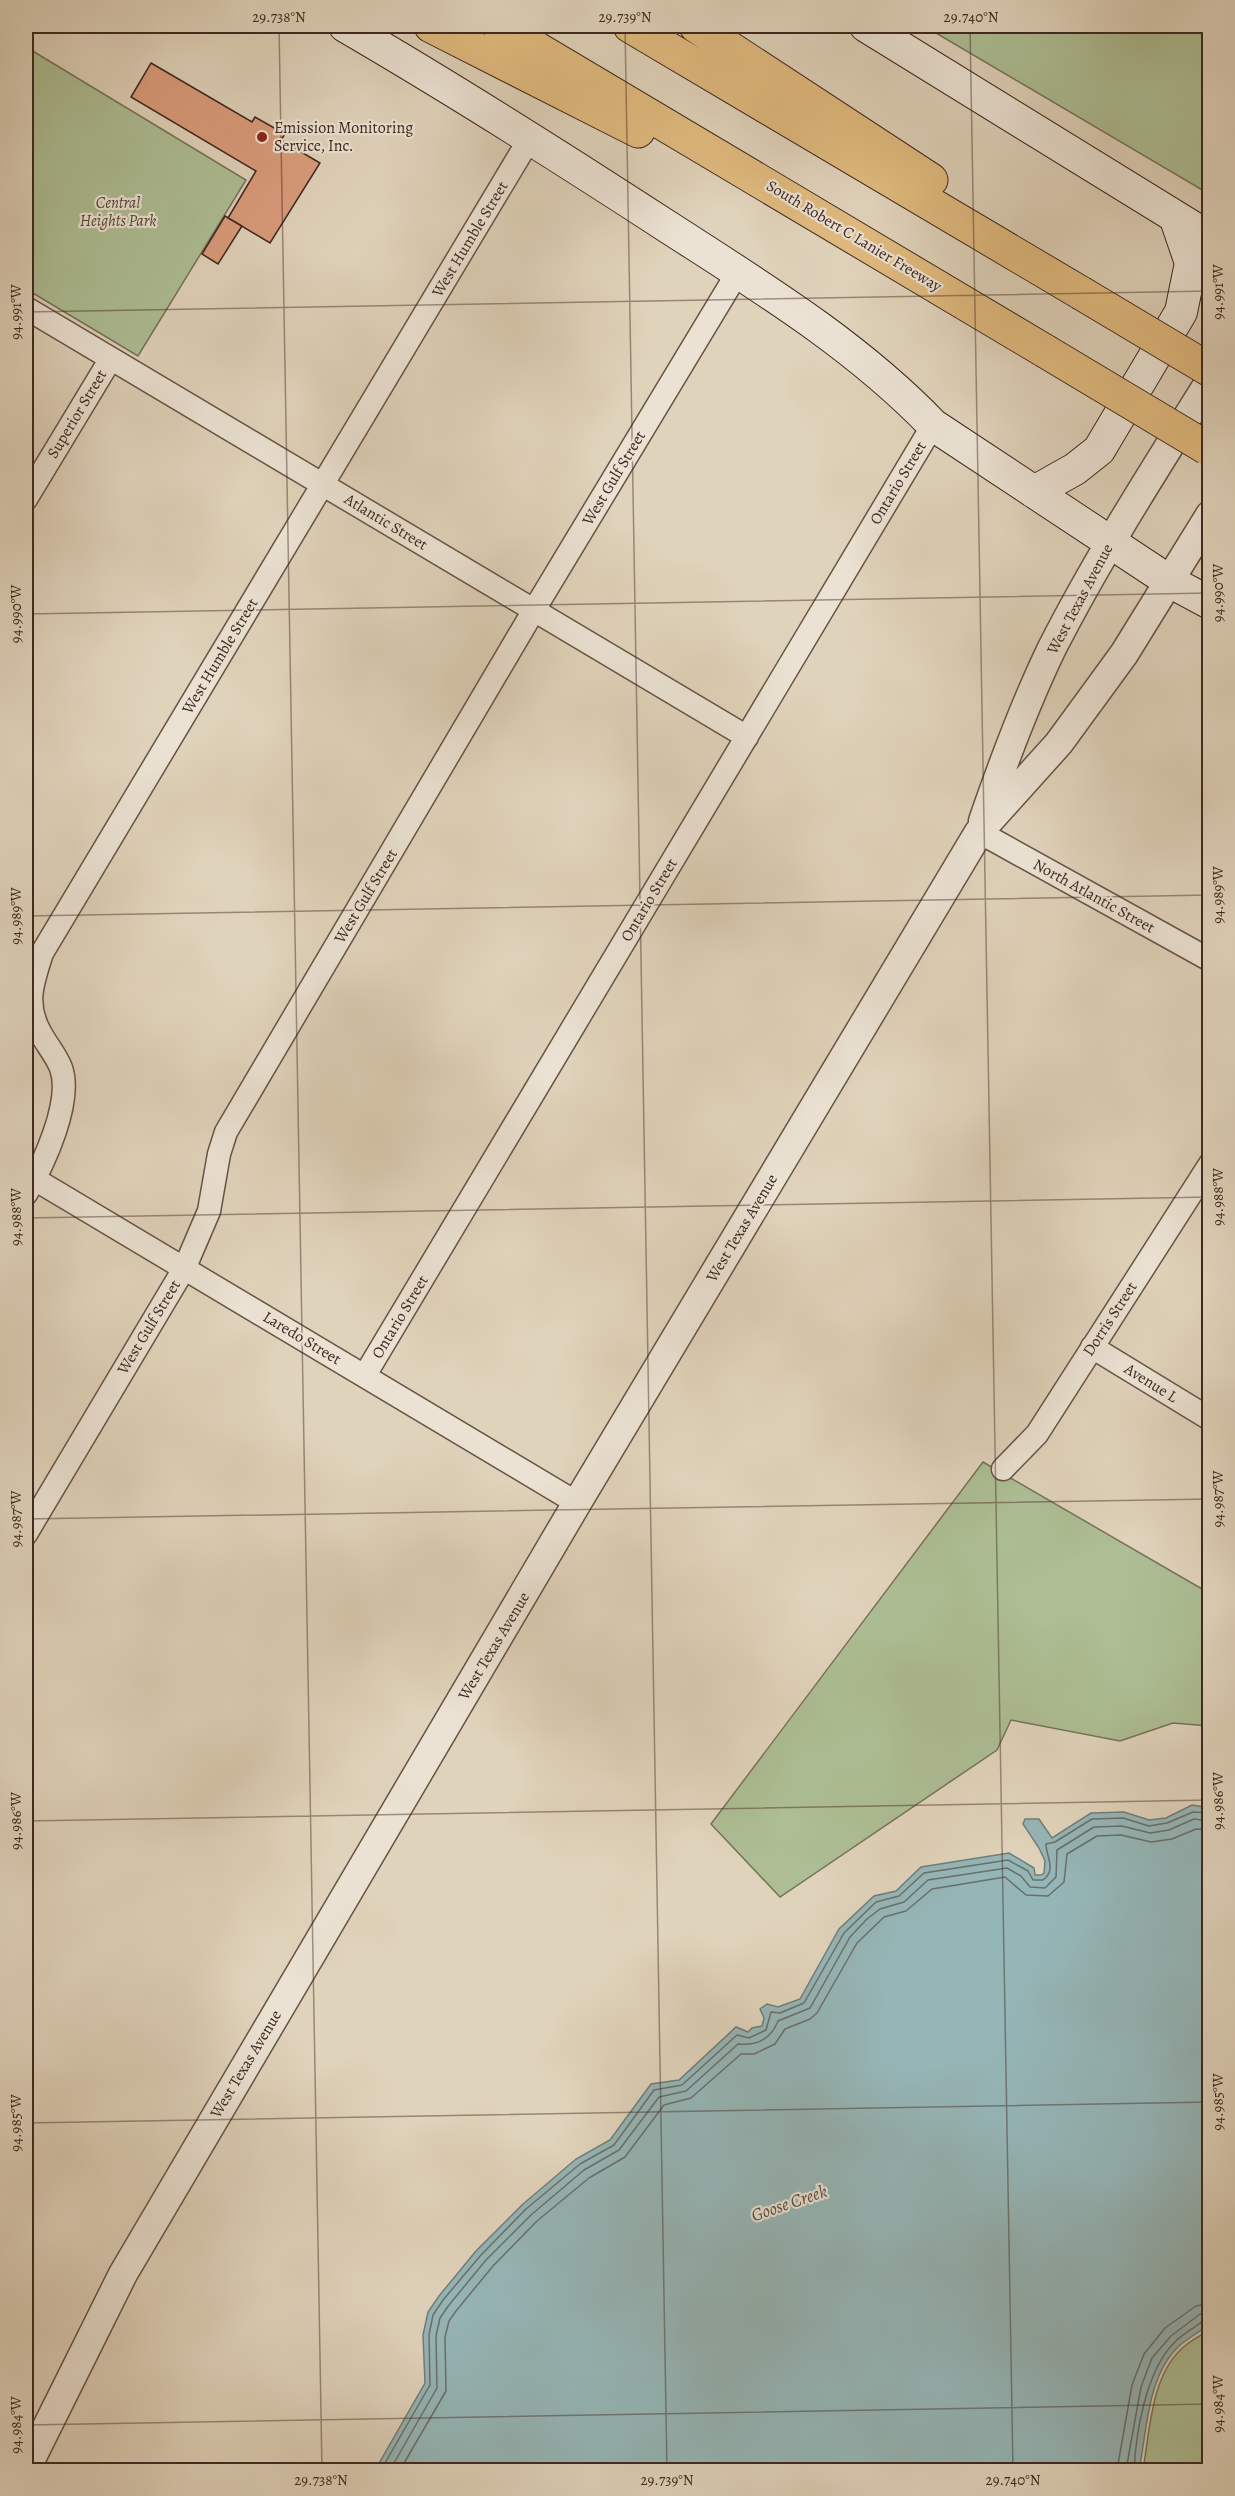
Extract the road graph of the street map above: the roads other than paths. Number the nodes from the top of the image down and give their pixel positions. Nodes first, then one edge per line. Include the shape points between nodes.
1 (345, 26) edge
2 (431, 26) edge
3 (500, 26) edge
4 (630, 26) edge
5 (696, 26) edge
6 (866, 26) edge
7 (530, 138) junction
8 (1176, 219) junction
9 (1209, 238) edge
10 (997, 243) junction
11 (738, 272) junction
12 (926, 278) junction
13 (26, 308) edge
14 (110, 360) junction
15 (1209, 370) edge
16 (1209, 381) edge
17 (933, 425) junction
18 (1208, 448) edge
19 (323, 484) junction
20 (1034, 492) junction
21 (26, 499) edge
22 (1209, 515) edge
23 (1110, 542) junction
24 (1169, 581) junction
25 (1209, 603) edge
26 (534, 610) junction
27 (747, 737) junction
28 (979, 832) junction
29 (1209, 960) edge
30 (1209, 1164) edge
31 (28, 1182) edge
32 (185, 1267) junction
33 (1092, 1347) junction
34 (365, 1376) junction
35 (1209, 1419) edge
36 (1003, 1469) dead end
37 (577, 1503) junction
38 (26, 1534) edge
39 (26, 2469) edge

1 - 7 main road
2 - 12 highway
3 - 12 highway, South Robert C Lanier Freeway
4 - 10 highway
5 - 10 highway via 934,181
6 - 8 main road
7 - 11 main road
7 - 19 street, West Humble Street
8 - 9 main road
8 - 20 main road via 1191,263 1180,312 1099,450
10 - 15 highway, bridge
11 - 17 main road via 837,340 903,393
11 - 26 street, West Gulf Street
12 - 18 highway, South Robert C Lanier Freeway, bridge
13 - 14 street, Atlantic Street
14 - 19 street, Atlantic Street
14 - 21 street, Superior Street
16 - 23 street, West Texas Avenue
17 - 20 main road
17 - 27 street, Ontario Street
19 - 26 street, Atlantic Street
19 - 31 street, West Humble Street via 42,952 30,1001 38,1030 62,1069 63,1094 48,1151
20 - 23 main road
22 - 24 street, West Texas Avenue
23 - 24 main road
23 - 28 street, West Texas Avenue via 1052,649 1003,761
24 - 25 main road
24 - 28 street, West Texas Avenue via 1124,654 1059,743
26 - 27 street, Atlantic Street
26 - 32 street, West Gulf Street via 226,1132 209,1211
27 - 34 street, Ontario Street
28 - 29 street, North Atlantic Street
28 - 37 street, West Texas Avenue
30 - 33 street, Dorris Street
31 - 32 street, Laredo Street
32 - 34 street, Laredo Street
32 - 38 street, West Gulf Street
33 - 35 street, Avenue L
33 - 36 street, Dorris Street via 1037,1434
34 - 37 street, Laredo Street
37 - 39 street, West Texas Avenue via 123,2274

